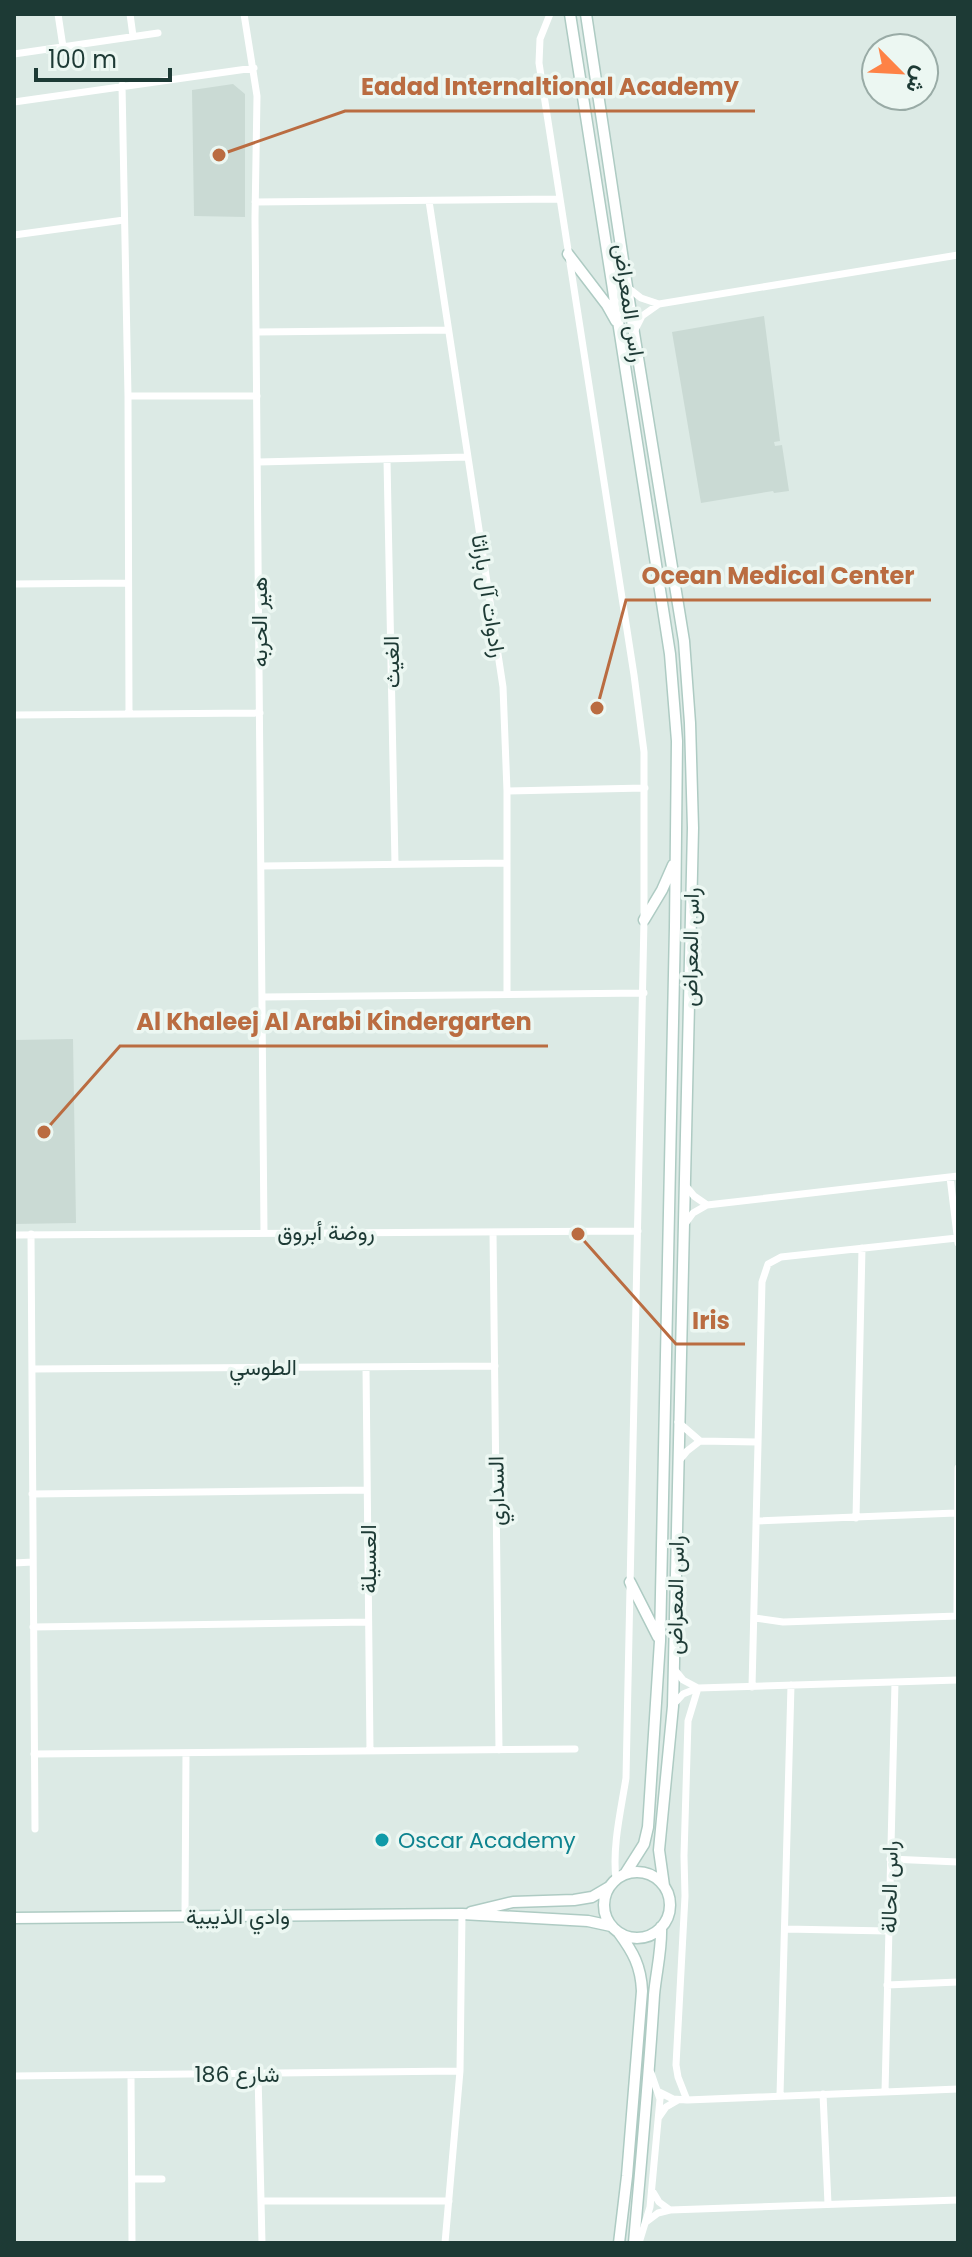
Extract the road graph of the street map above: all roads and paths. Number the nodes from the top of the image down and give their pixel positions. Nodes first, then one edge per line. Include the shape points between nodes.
1 (58, 14) edge
2 (130, 14) edge
3 (244, 14) edge
4 (550, 14) edge
5 (570, 14) edge
6 (586, 14) edge
7 (158, 33) dead end
8 (133, 36) junction
9 (63, 47) junction
10 (14, 54) edge
11 (254, 68) junction
12 (122, 85) junction
13 (14, 102) edge
14 (560, 199) junction
15 (429, 201) junction
16 (255, 202) junction
17 (124, 220) junction
18 (14, 235) edge
19 (568, 254) junction
20 (958, 255) edge
21 (627, 287) junction
22 (659, 304) junction
23 (448, 330) junction
24 (621, 330) junction
25 (257, 332) junction
26 (634, 333) junction
27 (128, 396) junction
28 (257, 396) junction
29 (468, 457) junction
30 (387, 460) junction
31 (258, 462) junction
32 (127, 583) junction
33 (14, 584) edge
34 (129, 713) junction
35 (260, 713) junction
36 (14, 715) edge
37 (645, 788) junction
38 (507, 791) junction
39 (676, 855) junction
40 (507, 863) junction
41 (395, 864) junction
42 (262, 866) junction
43 (644, 920) junction
44 (644, 993) junction
45 (507, 994) junction
46 (263, 997) junction
47 (954, 1176) edge
48 (685, 1184) junction
49 (707, 1205) junction
50 (684, 1227) junction
51 (638, 1231) junction
52 (264, 1232) junction
53 (493, 1232) junction
54 (31, 1234) junction
55 (14, 1235) edge
56 (958, 1240) edge
57 (862, 1248) junction
58 (495, 1366) junction
59 (366, 1367) junction
60 (32, 1369) junction
61 (678, 1422) junction
62 (700, 1441) junction
63 (757, 1442) junction
64 (677, 1463) junction
65 (958, 1468) edge
66 (367, 1490) junction
67 (32, 1494) junction
68 (956, 1513) edge
69 (856, 1518) junction
70 (756, 1521) junction
71 (33, 1562) junction
72 (14, 1563) edge
73 (630, 1582) junction
74 (957, 1616) edge
75 (755, 1618) junction
76 (368, 1622) junction
77 (33, 1627) junction
78 (660, 1641) junction
79 (673, 1667) junction
80 (958, 1680) edge
81 (895, 1682) junction
82 (791, 1685) junction
83 (752, 1687) junction
84 (698, 1688) junction
85 (673, 1706) junction
86 (575, 1749) dead end
87 (499, 1750) junction
88 (370, 1751) junction
89 (186, 1753) junction
90 (34, 1754) junction
91 (35, 1829) dead end
92 (890, 1859) junction
93 (958, 1862) edge
94 (617, 1880) junction
95 (664, 1886) junction
96 (462, 1914) junction
97 (185, 1916) junction
98 (14, 1918) edge
99 (661, 1927) junction
100 (785, 1929) junction
101 (615, 1930) junction
102 (888, 1931) junction
103 (958, 1982) edge
104 (887, 1985) junction
105 (460, 2071) junction
106 (650, 2071) junction
107 (258, 2074) junction
108 (131, 2075) junction
109 (14, 2076) edge
110 (958, 2089) edge
111 (659, 2092) junction
112 (885, 2092) junction
113 (823, 2094) junction
114 (780, 2095) junction
115 (682, 2100) junction
116 (658, 2119) junction
117 (132, 2179) junction
118 (162, 2179) dead end
119 (652, 2191) junction
120 (958, 2200) edge
121 (261, 2201) junction
122 (449, 2201) junction
123 (828, 2204) junction
124 (670, 2210) junction
125 (646, 2222) junction
126 (132, 2243) edge
127 (262, 2243) edge
128 (445, 2243) edge
129 (619, 2243) edge
130 (636, 2243) edge

1 - 9 street
2 - 8 street
3 - 11 street, هير الحربه
4 - 14 street, راس المعراض via 538,51
5 - 24 street, راس المعراض
6 - 21 street, راس المعراض
7 - 8 street
8 - 9 street
9 - 10 street
11 - 12 street
11 - 16 street, هير الحربه
12 - 13 street
12 - 17 street
14 - 15 street
14 - 19 street, راس المعراض
15 - 16 street
15 - 23 street, رادوات آل باراثا
16 - 25 street, هير الحربه
17 - 18 street
17 - 27 street
19 - 24 street
19 - 37 street, راس المعراض via 634,675
20 - 22 street
21 - 22 street
21 - 26 street, راس المعراض
22 - 26 street via 642,316
23 - 25 street
23 - 29 street, رادوات آل باراثا
24 - 39 street, راس المعراض via 670,654 677,741
25 - 28 street, هير الحربه
26 - 48 street, راس المعراض via 684,641 690,723 693,828
27 - 28 street
27 - 32 street
28 - 31 street, هير الحربه
29 - 30 street
29 - 38 street, رادوات آل باراثا via 503,687
30 - 31 street
30 - 41 street, الغيث
31 - 35 street, هير الحربه
32 - 33 street
32 - 34 street
34 - 35 street
34 - 36 street
35 - 42 street, هير الحربه
37 - 38 street
37 - 43 street, راس المعراض
38 - 40 street, رادوات آل باراثا
39 - 43 street
39 - 78 street, راس المعراض
40 - 41 street
40 - 45 street, رادوات آل باراثا
41 - 42 street
42 - 46 street, هير الحربه
43 - 44 street, راس المعراض
44 - 45 street
44 - 51 street, راس المعراض
45 - 46 street
46 - 52 street, هير الحربه
47 - 49 street
47 - 56 street
48 - 49 street
48 - 50 street, راس المعراض
49 - 50 street
50 - 61 street, راس المعراض
51 - 53 street, روضة أبروق
51 - 73 street, راس المعراض
52 - 53 street, روضة أبروق
52 - 54 street, روضة أبروق
53 - 58 street, السداري
54 - 55 street, روضة أبروق
54 - 60 street
56 - 57 street
57 - 63 street via 781,1257 768,1264 762,1282
57 - 69 street
58 - 59 street, الطوسي
58 - 87 street, السداري
59 - 60 street, الطوسي
59 - 66 street, العسيلة
60 - 67 street
61 - 62 street
61 - 64 street, راس المعراض
62 - 63 street
62 - 64 street
63 - 70 street
64 - 79 street, راس المعراض
65 - 68 street
66 - 67 street
66 - 76 street, العسيلة
67 - 71 street
68 - 69 street
68 - 74 street
69 - 70 street
70 - 75 street
71 - 72 street
71 - 77 street
73 - 78 street
73 - 94 street, راس المعراض via 626,1778
74 - 75 street via 783,1622
75 - 83 street
76 - 77 street
76 - 88 street, العسيلة
77 - 90 street
78 - 94 street, راس المعراض via 648,1827 644,1844
79 - 84 street
79 - 85 street, راس المعراض
80 - 81 street
81 - 82 street
81 - 92 street, راس الحالة
82 - 83 street
82 - 100 street
83 - 84 street
84 - 85 street
84 - 115 street via 688,1721 676,2065
85 - 95 street, راس المعراض via 659,1850
86 - 87 street
87 - 88 street
88 - 89 street
89 - 90 street
89 - 97 street
90 - 91 street
92 - 93 street
92 - 102 street, راس الحالة
94 - 95 street via 636,1872
94 - 96 street, وادي الذيبية via 592,1897 513,1902
94 - 101 street via 604,1907
95 - 99 street via 670,1907
96 - 97 street, وادي الذيبية
96 - 101 street, وادي الذيبية via 588,1921
96 - 105 street
97 - 98 street, وادي الذيبية
99 - 101 street via 637,1938
99 - 106 street
100 - 102 street
100 - 114 street
101 - 129 street via 634,1954 642,1991
102 - 104 street, راس الحالة
103 - 104 street
104 - 112 street, راس الحالة
105 - 107 street, شارع 186
105 - 122 street
106 - 111 street
106 - 130 street
107 - 108 street, شارع 186
107 - 121 street
108 - 109 street, شارع 186
108 - 117 street
110 - 112 street
111 - 115 street
111 - 116 street
112 - 113 street
113 - 114 street
113 - 123 street
114 - 115 street
115 - 116 street via 666,2107
116 - 119 street
117 - 118 street
117 - 126 street
119 - 124 street
119 - 125 street
120 - 123 street
121 - 122 street
121 - 127 street
122 - 128 street
123 - 124 street
124 - 125 street
125 - 130 street

